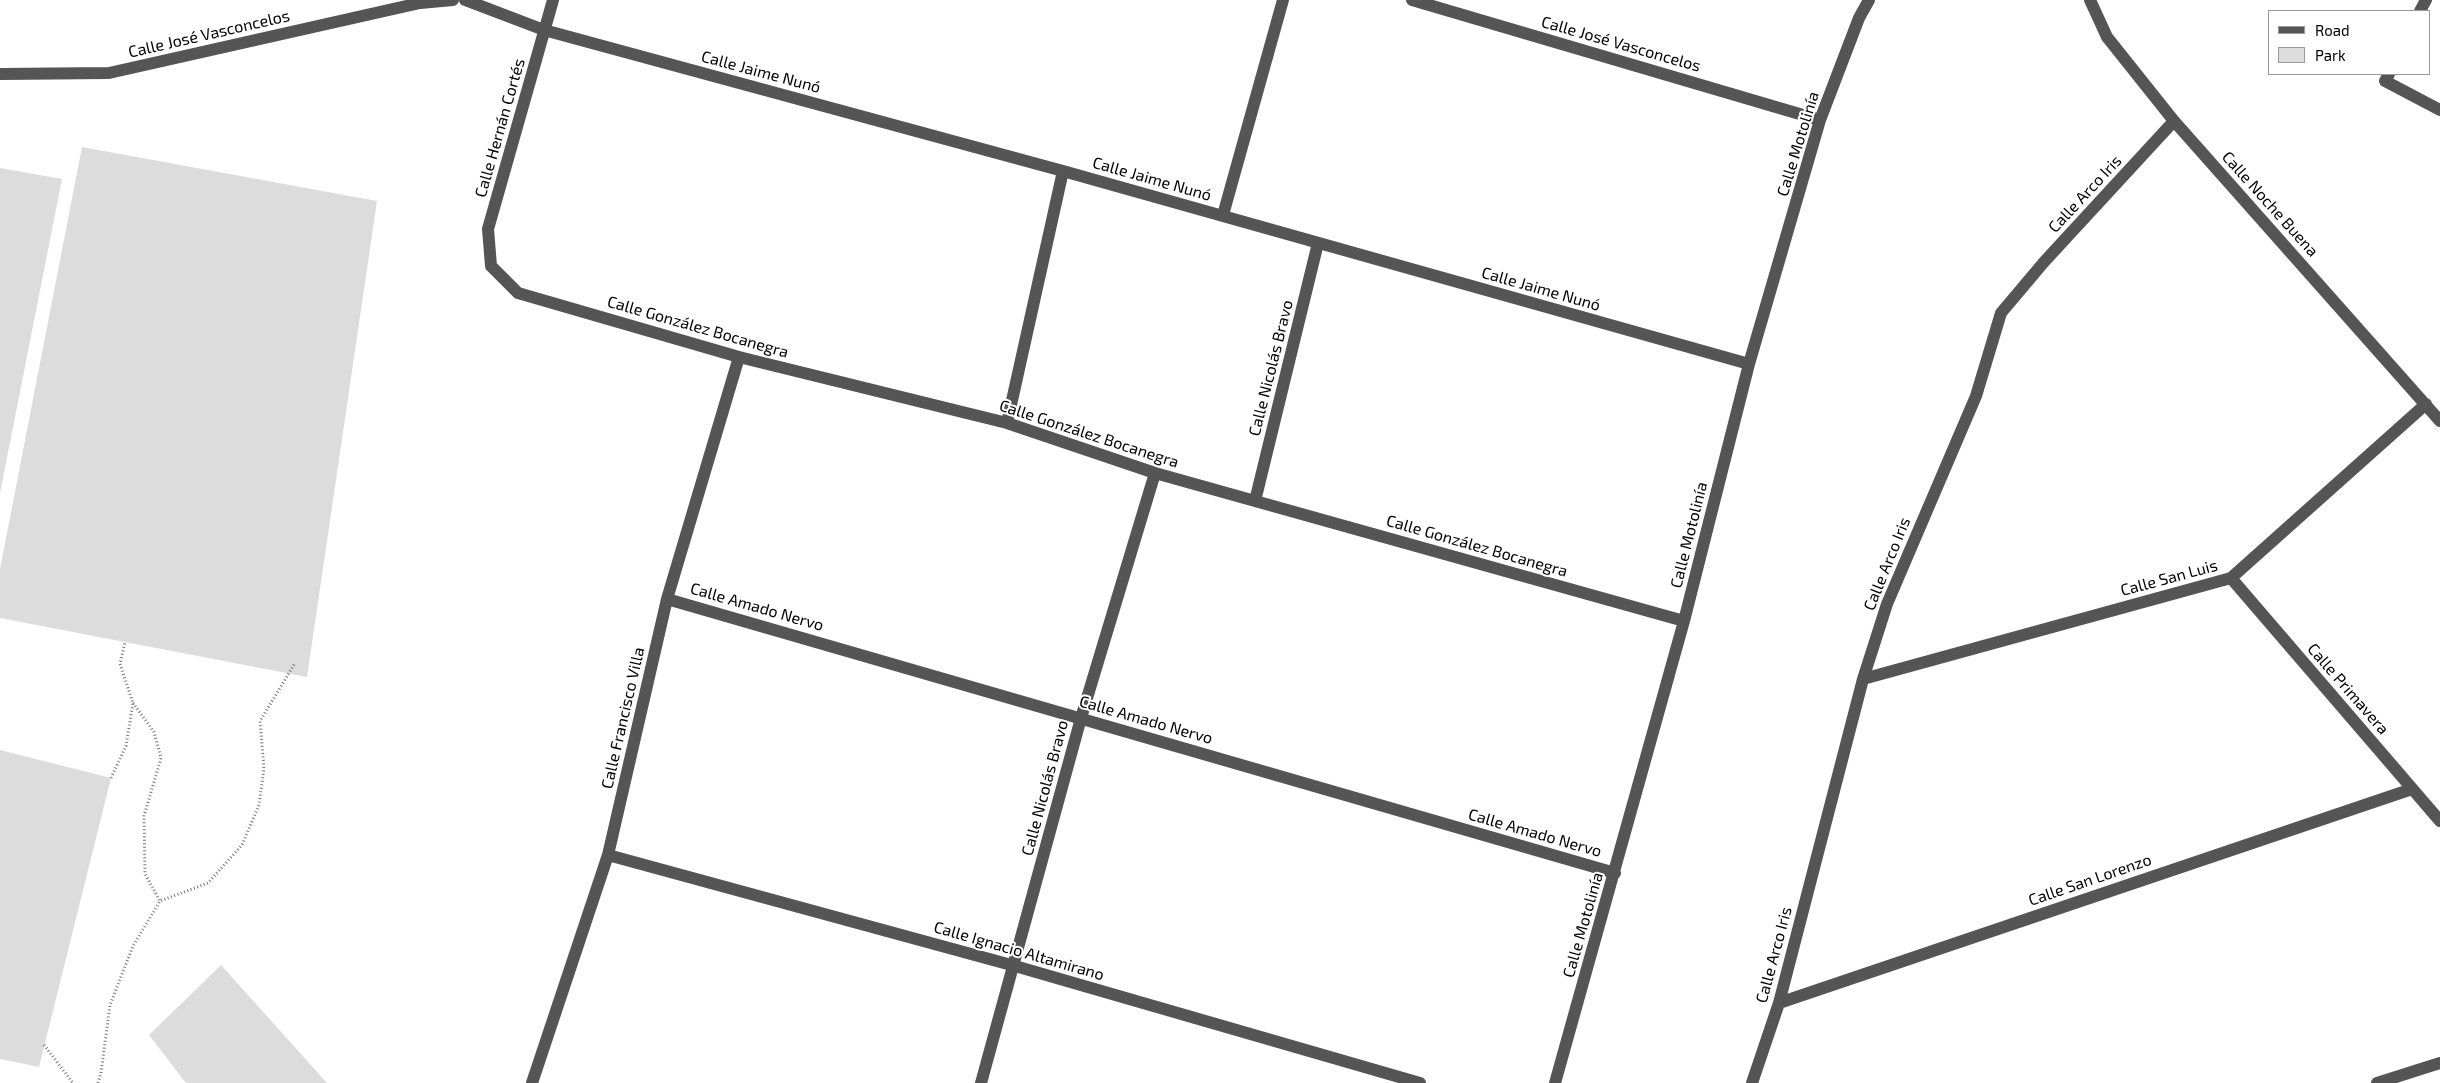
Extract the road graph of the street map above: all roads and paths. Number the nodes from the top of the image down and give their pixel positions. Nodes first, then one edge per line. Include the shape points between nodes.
1 (453, 0) edge
2 (464, 0) edge
3 (553, 0) edge
4 (1283, 0) edge
5 (1412, 0) edge
6 (1869, 0) edge
7 (2090, 0) edge
8 (544, 30) junction
9 (0, 74) edge
10 (2388, 75) edge
11 (2440, 110) edge
12 (1820, 120) junction
13 (2174, 121) junction
14 (1064, 171) junction
15 (1223, 216) junction
16 (1318, 243) junction
17 (492, 266) joint
18 (739, 357) junction
19 (1749, 364) junction
20 (2426, 404) junction
21 (2440, 421) edge
22 (1007, 423) junction
23 (1155, 473) junction
24 (1254, 501) junction
25 (2231, 578) junction
26 (667, 598) junction
27 (1684, 621) junction
28 (125, 642) dead end
29 (295, 663) dead end
30 (1863, 679) junction
31 (133, 703) junction
32 (1081, 718) junction
33 (111, 778) dead end
34 (2412, 789) junction
35 (2440, 821) edge
36 (608, 855) junction
37 (1615, 873) junction
38 (160, 901) junction
39 (1015, 966) junction
40 (1779, 1003) junction
41 (44, 1045) dead end
42 (2440, 1063) edge
43 (73, 1083) edge
44 (98, 1083) edge
45 (532, 1083) edge
46 (981, 1083) edge
47 (1420, 1083) edge
48 (1555, 1083) edge
49 (1752, 1083) edge
50 (2377, 1083) edge

1 - 9 street, Calle José Vasconcelos via 420,3 109,73
2 - 8 street
3 - 8 street, Calle Hernán Cortés
4 - 15 street
5 - 12 street, Calle José Vasconcelos
6 - 12 street, Calle Motolinía
7 - 13 street, Calle Noche Buena via 2107,37
8 - 14 street, Calle Jaime Nunó
8 - 17 street, Calle Hernán Cortés via 488,229
10 - 11 street via 2385,81
12 - 19 street, Calle Motolinía
13 - 20 street, Calle Noche Buena
13 - 30 street, Calle Arco Iris via 2001,313 1976,396 1887,604
14 - 15 street, Calle Jaime Nunó
14 - 22 street
15 - 16 street, Calle Jaime Nunó
16 - 19 street, Calle Jaime Nunó
16 - 24 street, Calle Nicolás Bravo
17 - 18 street, Calle González Bocanegra via 518,293
18 - 22 street, Calle González Bocanegra
18 - 26 street, Calle Francisco Villa
19 - 27 street, Calle Motolinía
20 - 21 street, Calle Noche Buena
20 - 25 street, Calle San Luis
22 - 23 street, Calle González Bocanegra
23 - 24 street, Calle González Bocanegra
23 - 32 street, Calle Nicolás Bravo
24 - 27 street, Calle González Bocanegra
25 - 30 street, Calle San Luis
25 - 34 street, Calle Primavera
26 - 32 street, Calle Amado Nervo
26 - 36 street, Calle Francisco Villa
27 - 37 street, Calle Motolinía
28 - 31 path via 120,664
29 - 38 path via 260,721 264,768 259,805 242,845 208,883
30 - 40 street, Calle Arco Iris
31 - 33 path via 126,746
31 - 38 path via 154,732 161,758 144,816 145,874
32 - 37 street, Calle Amado Nervo
32 - 39 street, Calle Nicolás Bravo
34 - 35 street, Calle Primavera
34 - 40 street, Calle San Lorenzo
36 - 39 street, Calle Ignacio Altamirano
36 - 45 street, Calle Francisco Villa
37 - 48 street, Calle Motolinía
38 - 44 path via 133,946 110,1005
39 - 46 street, Calle Nicolás Bravo
39 - 47 street, Calle Ignacio Altamirano
40 - 49 street, Calle Arco Iris
41 - 43 path
42 - 50 street

